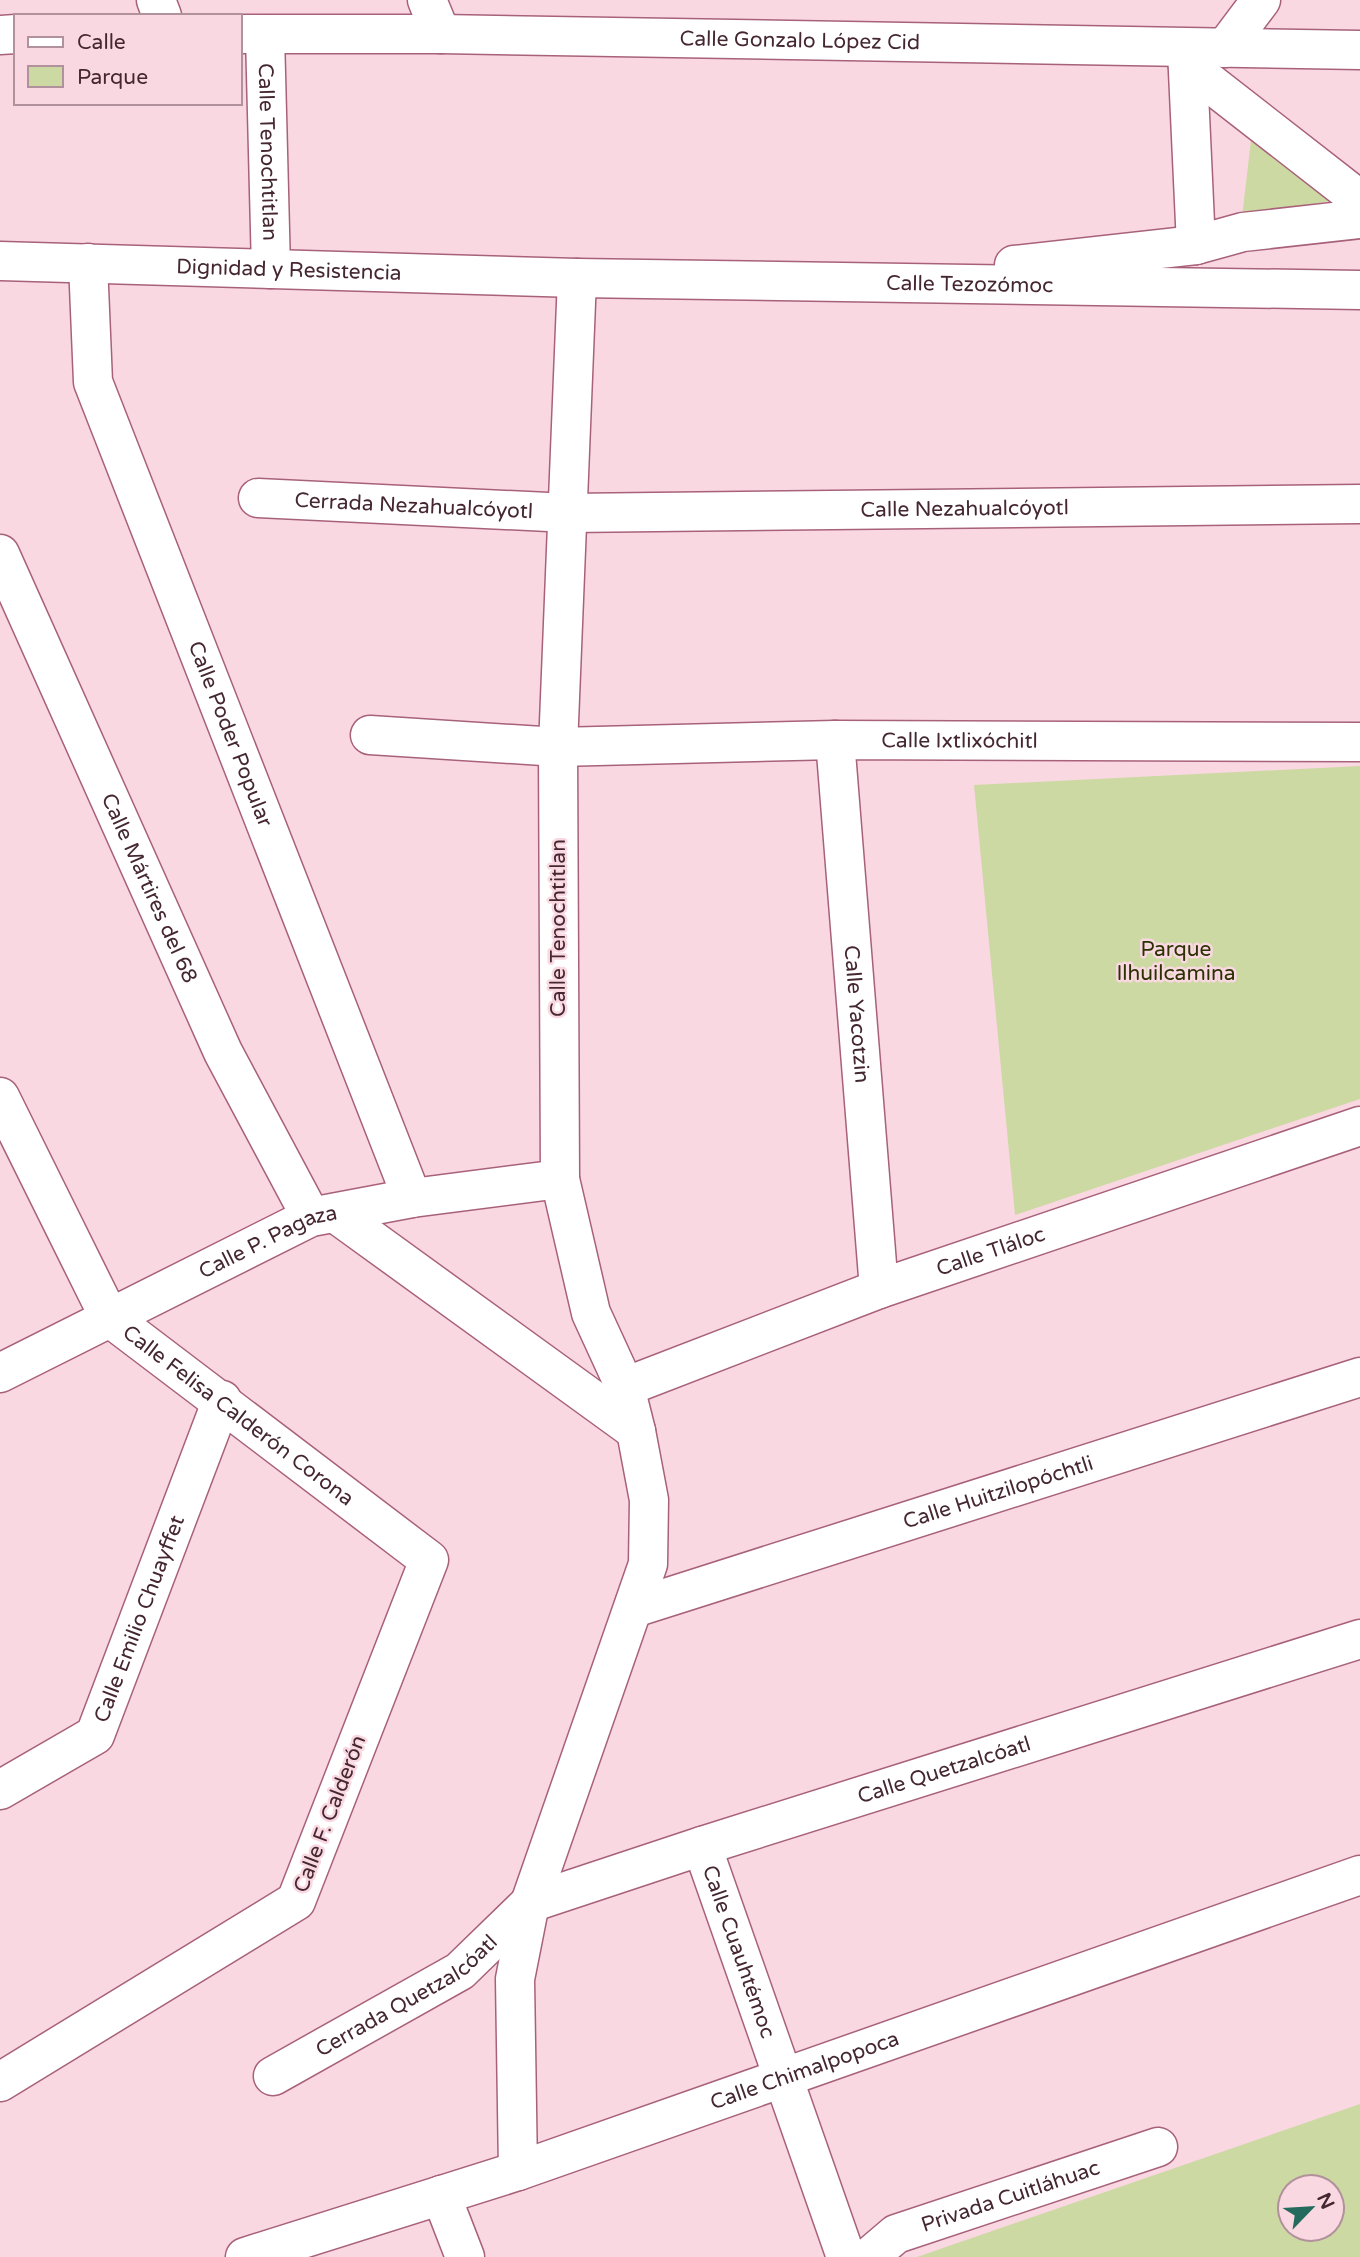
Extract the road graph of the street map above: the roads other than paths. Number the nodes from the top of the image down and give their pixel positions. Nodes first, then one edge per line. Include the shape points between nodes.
1 (1261, 0) edge
2 (434, 17) edge
3 (252, 35) edge
4 (1226, 48) junction
5 (1360, 50) edge
6 (1187, 57) junction
7 (1360, 200) edge
8 (1360, 219) edge
9 (1196, 245) junction
10 (0, 261) edge
11 (88, 263) junction
12 (271, 269) junction
13 (577, 278) junction
14 (913, 285) junction
15 (1360, 290) edge
16 (258, 498) dead end
17 (1360, 504) edge
18 (569, 513) junction
19 (0, 554) edge
20 (370, 735) dead end
21 (835, 740) junction
22 (1360, 742) edge
23 (558, 747) junction
24 (0, 1099) edge
25 (1360, 1126) edge
26 (560, 1179) junction
27 (412, 1198) junction
28 (323, 1215) junction
29 (879, 1289) junction
30 (108, 1317) junction
31 (0, 1373) edge
32 (1360, 1377) edge
33 (625, 1387) junction
34 (222, 1400) junction
35 (636, 1431) junction
36 (429, 1560) joint
37 (634, 1608) junction
38 (1360, 1639) edge
39 (0, 1790) edge
40 (702, 1846) junction
41 (1360, 1875) edge
42 (530, 1903) junction
43 (273, 2076) dead end
44 (782, 2078) junction
45 (0, 2082) edge
46 (1158, 2147) dead end
47 (518, 2171) junction
48 (441, 2195) junction
49 (244, 2257) edge
50 (465, 2257) edge
51 (846, 2257) edge
52 (869, 2257) edge

1 - 4 street
2 - 3 street, Calle Gonzalo López Cid
2 - 6 street, Calle Gonzalo López Cid
3 - 12 street, Calle Tenochtitlan
4 - 5 street, Calle Gonzalo López Cid
4 - 6 street, Calle Gonzalo López Cid
6 - 7 street
6 - 9 street
8 - 9 street via 1243,232
9 - 14 street via 961,271
10 - 11 street, Dignidad y Resistencia
11 - 12 street, Dignidad y Resistencia
11 - 27 street, Calle Poder Popular via 93,382
12 - 13 street, Dignidad y Resistencia
13 - 14 street, Calle Tezozómoc
13 - 18 street, Calle Tenochtitlan
14 - 15 street, Calle Tezozómoc
16 - 18 street, Cerrada Nezahualcóyotl
17 - 18 street, Calle Nezahualcóyotl
18 - 23 street, Calle Tenochtitlan
19 - 28 street, Calle Mártires del 68 via 223,1052
20 - 23 street, Calle Ixtlixóchitl
21 - 22 street, Calle Ixtlixóchitl
21 - 23 street, Calle Ixtlixóchitl
21 - 29 street, Calle Yacotzin
23 - 26 street, Calle Tenochtitlan
24 - 30 street, Calle Felisa Calderón Corona
25 - 29 street, Calle Tláloc
26 - 27 street, Calle P. Pagaza
26 - 33 street, Calle Tenochtitlan via 591,1313
27 - 28 street, Calle P. Pagaza
28 - 30 street, Calle P. Pagaza
28 - 35 street
29 - 33 street, Calle Tláloc
30 - 31 street, Calle P. Pagaza
30 - 34 street, Calle Felisa Calderón Corona
32 - 37 street, Calle Huitzilopóchtli
33 - 35 street, Calle Tenochtitlan
34 - 36 street, Calle Felisa Calderón Corona
34 - 39 street, Calle Emilio Chuayffet via 94,1735
35 - 37 street, Calle Tenochtitlan via 649,1500 648,1564
36 - 45 street, Calle F. Calderón via 296,1901
37 - 42 street
38 - 40 street, Calle Quetzalcóatl
40 - 42 street, Calle Quetzalcóatl
40 - 44 street, Calle Cuauhtémoc
41 - 44 street, Calle Chimalpopoca
42 - 43 street, Cerrada Quetzalcóatl via 460,1971
42 - 47 street via 515,1979
44 - 47 street, Calle Chimalpopoca
44 - 51 street, Calle Cuauhtémoc
46 - 52 street, Privada Cuitláhuac via 896,2234
47 - 48 street, Calle Chimalpopoca
48 - 49 street, Calle Chimalpopoca
48 - 50 street

